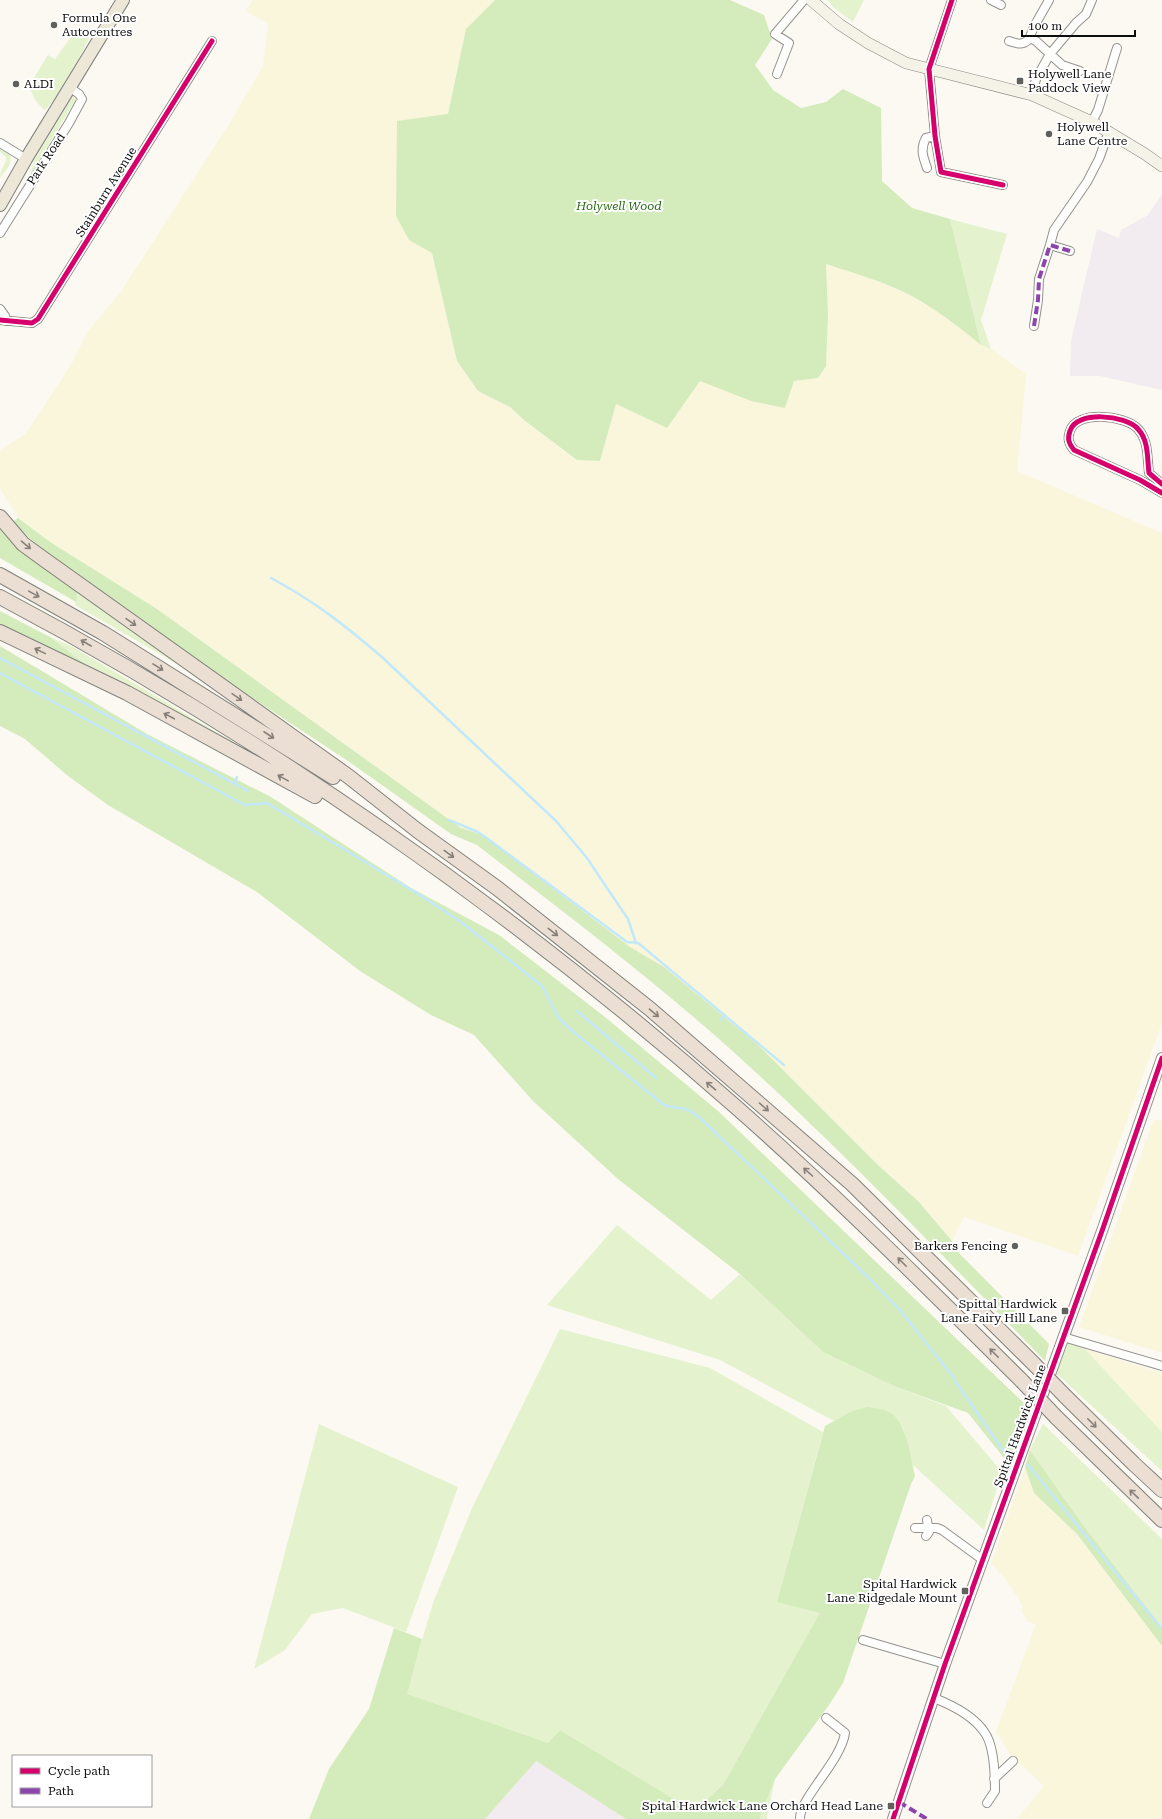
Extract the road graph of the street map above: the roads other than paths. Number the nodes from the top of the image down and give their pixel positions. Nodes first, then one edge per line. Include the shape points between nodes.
1 (123, 0) edge
2 (810, 0) edge
3 (952, 0) edge
4 (991, 0) edge
5 (1049, 0) edge
6 (1092, 0) edge
7 (1001, 5) dead end
8 (1030, 38) junction
9 (212, 41) dead end
10 (1009, 41) dead end
11 (1117, 48) dead end
12 (1050, 54) junction
13 (929, 69) junction
14 (1080, 71) dead end
15 (776, 74) dead end
16 (69, 87) junction
17 (1032, 95) junction
18 (1092, 122) junction
19 (1109, 131) junction
20 (935, 136) junction
21 (0, 143) edge
22 (26, 159) junction
23 (1162, 166) edge
24 (927, 168) dead end
25 (19, 170) junction
26 (1003, 185) dead end
27 (0, 195) edge
28 (0, 205) edge
29 (0, 233) edge
30 (1050, 245) junction
31 (1070, 251) dead end
32 (0, 309) edge
33 (2, 321) edge
34 (1034, 326) dead end
35 (1162, 484) edge
36 (1162, 493) edge
37 (0, 517) edge
38 (0, 575) edge
39 (0, 597) edge
40 (0, 632) edge
41 (418, 831) junction
42 (403, 845) junction
43 (1162, 1058) edge
44 (1063, 1336) junction
45 (1162, 1366) edge
46 (1162, 1490) edge
47 (1162, 1520) edge
48 (915, 1528) dead end
49 (984, 1560) junction
50 (863, 1640) dead end
51 (945, 1664) junction
52 (934, 1698) junction
53 (826, 1718) dead end
54 (1013, 1761) dead end
55 (994, 1779) junction
56 (987, 1803) dead end
57 (800, 1819) edge
58 (893, 1819) edge

1 - 16 main road, Park Road
2 - 13 main road via 868,44 906,63
2 - 15 street via 775,34 789,43
3 - 13 street
4 - 7 street
5 - 8 street
6 - 12 street via 1086,14
8 - 10 street via 1021,45
8 - 12 street
9 - 33 street, Stainburn Avenue via 38,319 32,323
11 - 18 street
12 - 14 street via 1062,65
12 - 17 street via 1036,79
13 - 17 main road
13 - 20 street
16 - 22 main road, Park Road
16 - 29 street, Park Road via 82,99
17 - 18 main road
18 - 19 main road
19 - 23 main road
19 - 30 street via 1087,182 1054,230
20 - 24 street via 926,138 923,144 922,154
20 - 26 street via 941,172
21 - 22 street
22 - 25 main road, Park Road
25 - 27 main road, Park Road
25 - 28 main road, Park Road
30 - 31 street
30 - 34 street via 1039,279
32 - 33 street via 5,316
35 - 36 street via 1150,473 1146,444 1134,425 1118,419 1090,416 1077,420 1071,427 1068,437 1074,450 1140,480
37 -> 41 highway via 23,544 348,776
38 -> 41 highway via 135,652
42 -> 39 highway via 259,748 155,683 71,634
42 -> 40 highway via 127,693
41 -> 46 highway, bridge via 496,888 650,1009 852,1184
47 -> 42 highway, bridge via 852,1213 735,1106 551,955
43 - 44 street, Spittal Hardwick Lane
44 - 45 street
44 - 49 street, Spittal Hardwick Lane
48 - 49 street via 937,1528
49 - 51 street, Spittal Hardwick Lane
50 - 51 street
51 - 52 street, Spittal Hardwick Lane
52 - 55 street via 961,1711 986,1733 991,1746
52 - 58 street, Spittal Hardwick Lane
53 - 57 street via 848,1731 832,1764 806,1801
54 - 55 street
55 - 56 street via 995,1791

